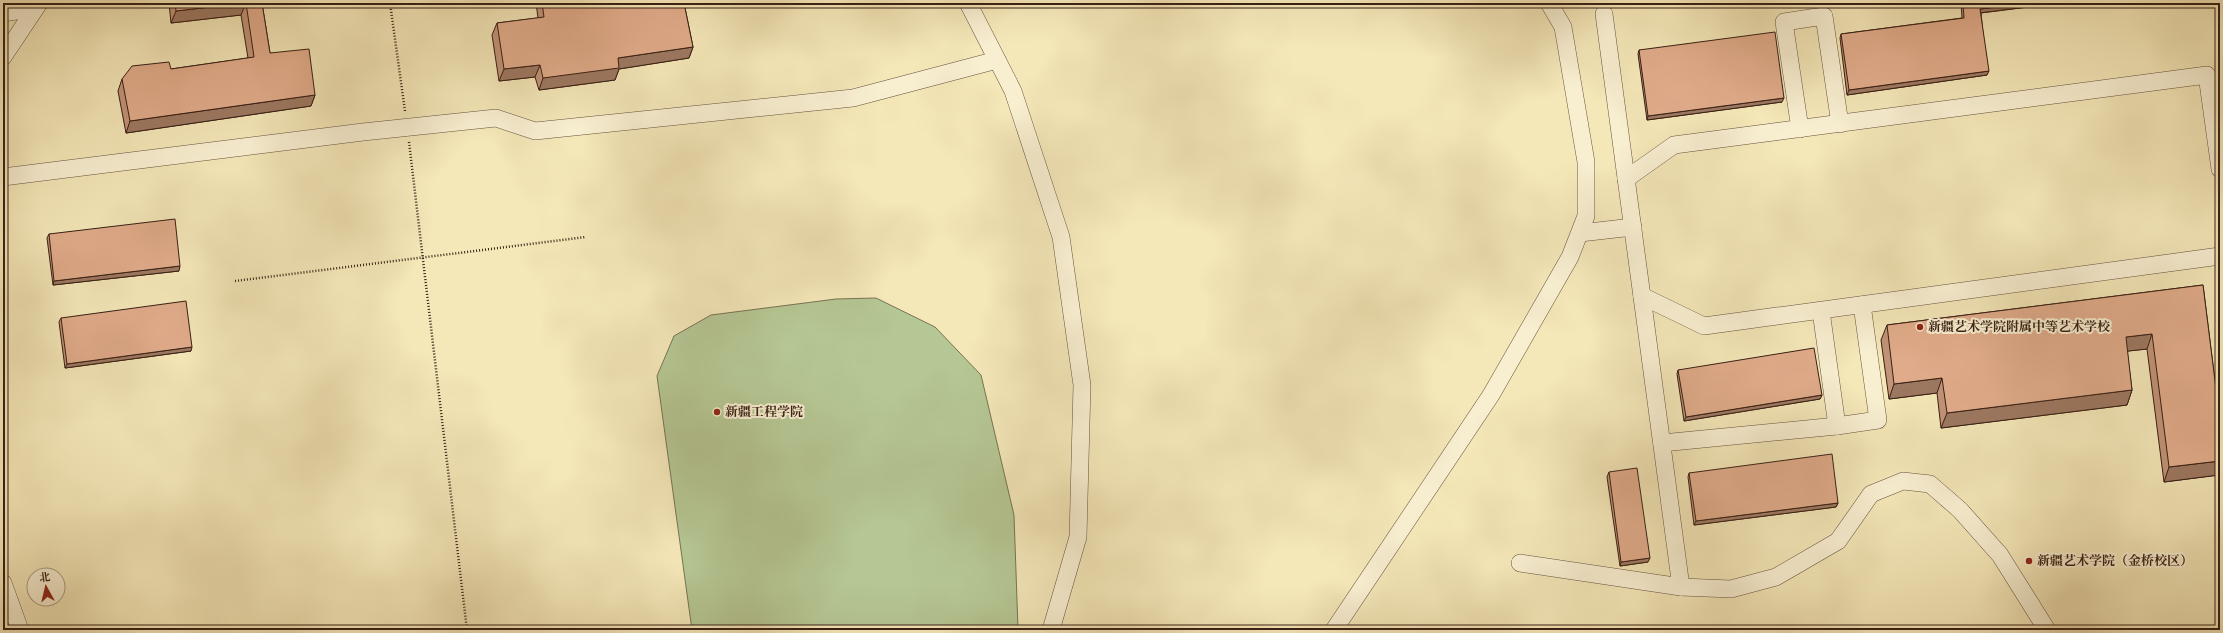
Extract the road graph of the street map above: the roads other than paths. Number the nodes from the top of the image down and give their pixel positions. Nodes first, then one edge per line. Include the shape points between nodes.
1 (968, 3) edge
2 (1549, 3) edge
3 (37, 6) edge
4 (3, 13) edge
5 (1604, 14) dead end
6 (3, 57) edge
7 (997, 60) junction
8 (1840, 124) junction
9 (1800, 129) junction
10 (2220, 169) edge
11 (3, 177) edge
12 (1626, 179) junction
13 (1632, 227) junction
14 (1580, 233) junction
15 (2220, 256) edge
16 (1642, 296) junction
17 (1862, 305) junction
18 (1820, 310) junction
19 (1837, 426) junction
20 (1662, 443) junction
21 (1520, 563) dead end
22 (3, 583) edge
23 (1681, 587) junction
24 (20, 630) edge
25 (1051, 630) edge
26 (1334, 630) edge
27 (2046, 630) edge

1 - 7 street
2 - 14 street via 1564,27 1586,162 1586,216
3 - 4 street
3 - 6 street
5 - 12 street
7 - 11 street via 853,98 535,130 496,118
7 - 25 street via 1013,91 1061,237 1082,385 1078,537
8 - 9 street
8 - 9 street via 1824,16 1784,22
8 - 10 street via 2207,75
9 - 12 street via 1674,145
12 - 13 street
13 - 14 street
13 - 16 street
14 - 26 street via 1570,257 1491,395
15 - 17 street
16 - 18 street via 1704,326
16 - 20 street
17 - 18 street
17 - 19 street via 1878,420
18 - 19 street
19 - 20 street
20 - 23 street
21 - 23 street
22 - 24 street
23 - 27 street via 1730,589 1776,577 1838,541 1871,494 1903,481 1930,484 1960,510 2000,555

